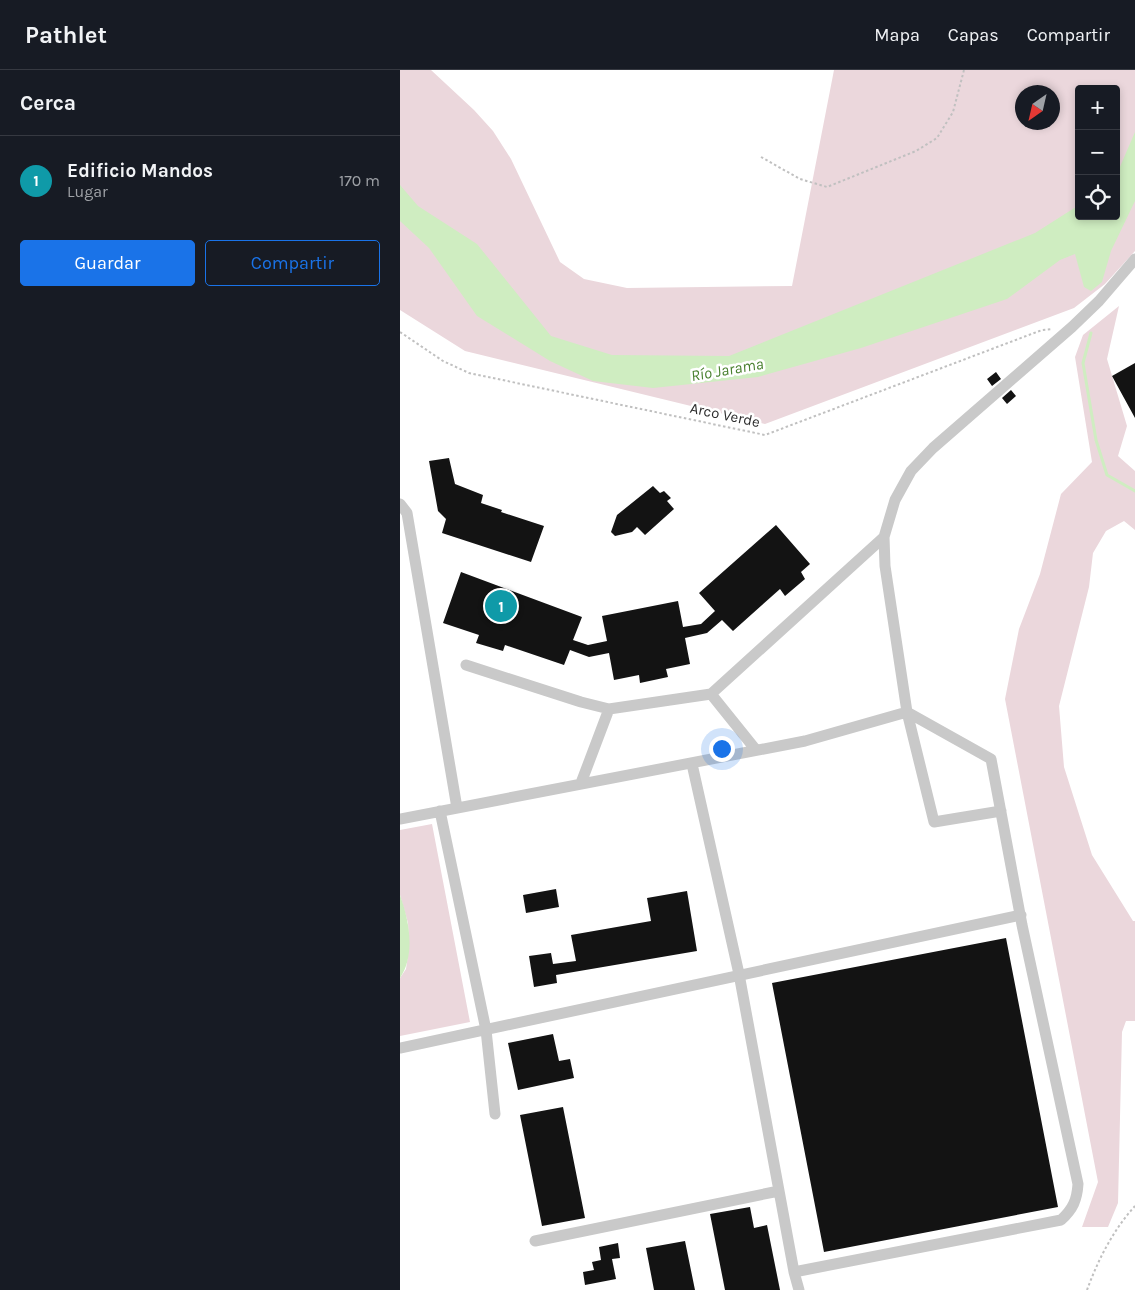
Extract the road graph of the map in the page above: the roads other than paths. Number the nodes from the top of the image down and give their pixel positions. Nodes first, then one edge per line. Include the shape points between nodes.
1 (1135, 259) edge
2 (400, 504) edge
3 (884, 537) junction
4 (466, 665) dead end
5 (711, 694) junction
6 (609, 710) junction
7 (907, 712) junction
8 (756, 750) junction
9 (692, 764) junction
10 (581, 783) junction
11 (456, 808) junction
12 (440, 811) junction
13 (1001, 811) junction
14 (400, 819) edge
15 (1021, 915) junction
16 (739, 974) junction
17 (486, 1030) junction
18 (400, 1048) edge
19 (495, 1114) dead end
20 (779, 1191) junction
21 (535, 1241) dead end
22 (794, 1272) junction
23 (800, 1290) edge

1 - 3 lane via 1100,301 911,471 895,500
2 - 11 lane via 407,513
3 - 5 lane
3 - 7 lane via 885,566
4 - 6 lane
5 - 6 lane
5 - 8 lane
6 - 10 lane
7 - 8 lane via 805,741
7 - 13 lane via 991,759
7 - 13 lane via 934,822
8 - 9 lane
9 - 10 lane
9 - 16 lane
10 - 11 lane
11 - 12 lane
12 - 14 lane
12 - 17 lane
13 - 15 lane
15 - 16 lane
15 - 22 lane via 1078,1184 1077,1198 1071,1211 1061,1220
16 - 17 lane
16 - 20 lane
17 - 18 lane
17 - 19 lane
20 - 21 lane
20 - 22 lane
22 - 23 lane

